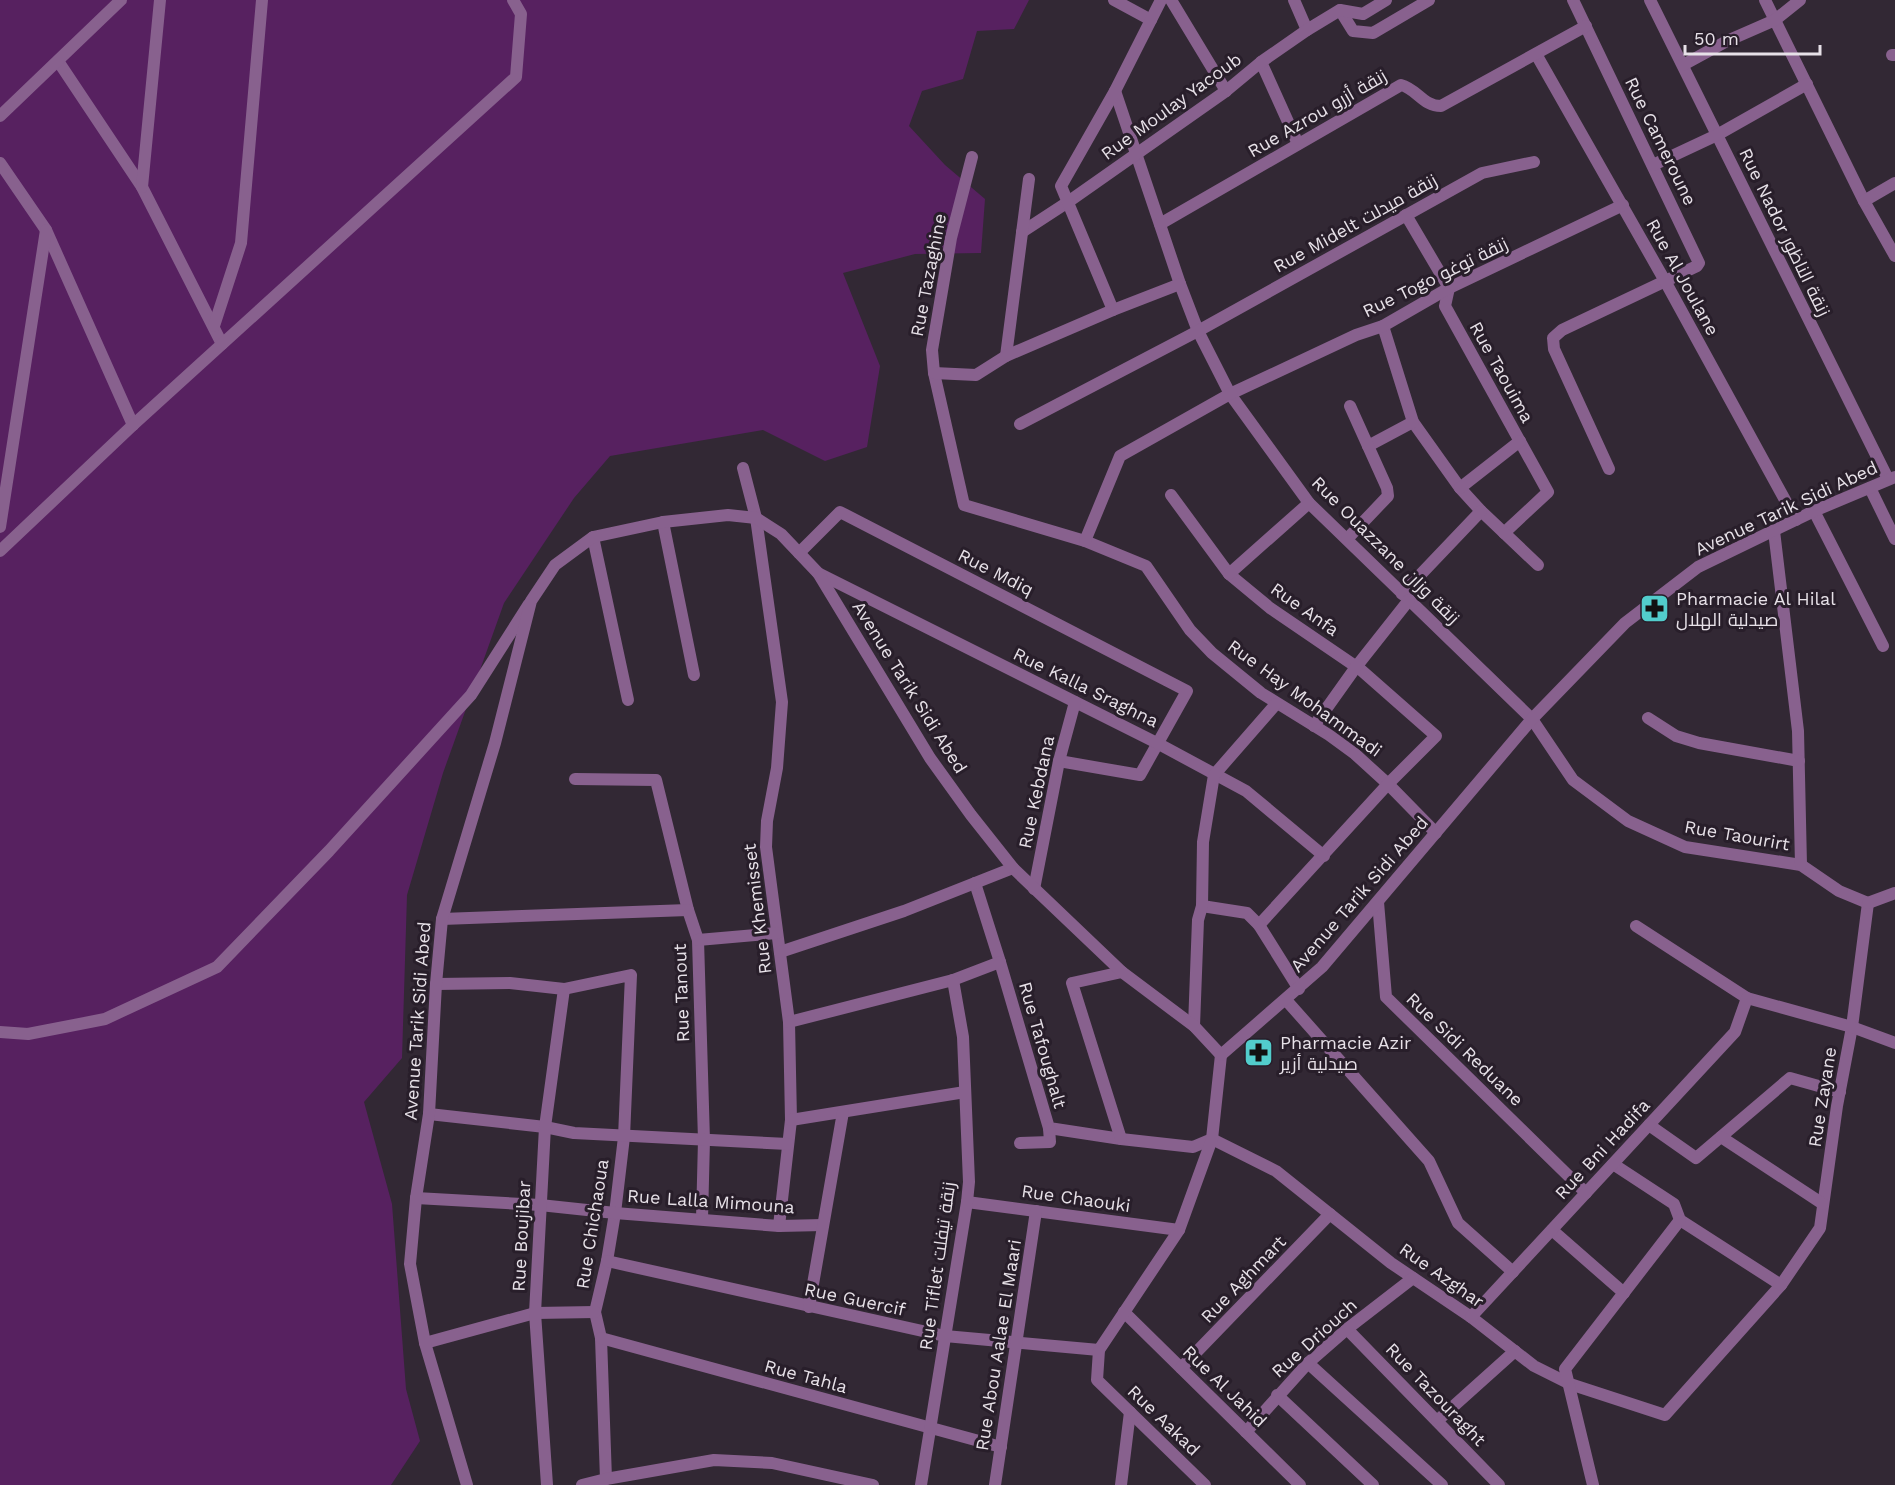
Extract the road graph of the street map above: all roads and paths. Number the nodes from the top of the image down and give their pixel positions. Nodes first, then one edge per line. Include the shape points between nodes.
1 (121, 0) edge
2 (160, 0) edge
3 (262, 0) edge
4 (513, 0) edge
5 (1114, 0) edge
6 (1161, 0) edge
7 (1171, 0) edge
8 (1294, 0) edge
9 (1386, 0) edge
10 (1429, 0) edge
11 (1573, 0) edge
12 (1650, 0) edge
13 (1765, 0) edge
14 (1800, 0) edge
15 (1340, 10) junction
16 (1151, 20) junction
17 (1775, 20) junction
18 (1586, 26) junction
19 (1307, 30) junction
20 (1536, 54) junction
21 (58, 61) junction
22 (1261, 62) junction
23 (1683, 65) junction
24 (1807, 84) junction
25 (1115, 91) junction
26 (1226, 91) junction
27 (0, 116) edge
28 (1717, 135) junction
29 (1298, 144) junction
30 (1137, 154) junction
31 (972, 157) dead end
32 (1534, 162) dead end
33 (0, 163) edge
34 (1653, 165) junction
35 (1029, 179) dead end
36 (1895, 183) edge
37 (142, 188) junction
38 (1864, 201) junction
39 (1068, 202) junction
40 (1623, 205) junction
41 (1406, 215) junction
42 (1160, 224) junction
43 (46, 230) junction
44 (1022, 232) junction
45 (1893, 249) edge
46 (1665, 281) junction
47 (1180, 284) junction
48 (1449, 288) junction
49 (1113, 310) junction
50 (214, 326) junction
51 (1383, 326) junction
52 (1198, 331) junction
53 (222, 344) junction
54 (1006, 356) junction
55 (934, 373) junction
56 (1230, 394) junction
57 (1350, 406) dead end
58 (1413, 422) junction
59 (1020, 424) dead end
60 (133, 425) junction
61 (1520, 441) junction
62 (1368, 446) junction
63 (743, 468) dead end
64 (1609, 469) dead end
65 (1891, 478) edge
66 (1460, 488) junction
67 (1870, 488) junction
68 (1171, 495) dead end
69 (1309, 502) junction
70 (964, 505) joint
71 (1481, 511) junction
72 (1814, 511) junction
73 (756, 519) junction
74 (1796, 520) junction
75 (663, 522) junction
76 (0, 527) edge
77 (1774, 531) junction
78 (1504, 534) junction
79 (593, 537) junction
80 (1347, 539) junction
81 (1895, 539) edge
82 (1085, 541) junction
83 (0, 551) edge
84 (799, 553) junction
85 (1538, 565) dead end
86 (818, 573) junction
87 (1229, 574) junction
88 (1405, 597) junction
89 (531, 601) junction
90 (1883, 646) dead end
91 (1356, 667) junction
92 (694, 675) dead end
93 (628, 700) dead end
94 (1075, 702) junction
95 (1276, 704) junction
96 (1648, 718) dead end
97 (1532, 719) junction
98 (1314, 726) junction
99 (1157, 743) junction
100 (1059, 761) junction
101 (1799, 761) junction
102 (1214, 775) junction
103 (575, 779) dead end
104 (1388, 784) junction
105 (1436, 833) junction
106 (1324, 856) junction
107 (1801, 865) junction
108 (1013, 868) junction
109 (975, 883) junction
110 (1034, 889) junction
111 (1895, 893) edge
112 (1378, 902) junction
113 (1868, 903) junction
114 (1202, 906) junction
115 (688, 910) junction
116 (442, 919) junction
117 (1259, 924) junction
118 (1636, 926) dead end
119 (777, 933) junction
120 (698, 940) junction
121 (780, 952) junction
122 (1000, 962) junction
123 (1122, 972) junction
124 (953, 980) junction
125 (436, 984) junction
126 (564, 989) junction
127 (1299, 989) junction
128 (1747, 998) junction
129 (1286, 999) junction
130 (789, 1022) junction
131 (1194, 1026) junction
132 (1852, 1027) junction
133 (0, 1032) edge
134 (1895, 1043) edge
135 (1221, 1055) junction
136 (965, 1092) junction
137 (1840, 1092) junction
138 (843, 1112) junction
139 (429, 1114) junction
140 (791, 1120) junction
141 (1649, 1125) junction
142 (545, 1127) junction
143 (1049, 1128) junction
144 (624, 1137) junction
145 (1721, 1137) junction
146 (1121, 1139) junction
147 (1212, 1139) junction
148 (704, 1140) junction
149 (1020, 1143) dead end
150 (788, 1144) junction
151 (1613, 1164) junction
152 (1586, 1193) junction
153 (416, 1198) junction
154 (968, 1202) junction
155 (540, 1204) junction
156 (1823, 1204) junction
157 (1036, 1211) junction
158 (615, 1213) junction
159 (1330, 1214) junction
160 (702, 1219) junction
161 (1680, 1220) junction
162 (823, 1225) junction
163 (779, 1226) junction
164 (1179, 1230) junction
165 (1552, 1230) junction
166 (607, 1261) junction
167 (1513, 1272) junction
168 (1413, 1278) junction
169 (1781, 1285) junction
170 (1624, 1293) junction
171 (808, 1307) junction
172 (596, 1312) junction
173 (1124, 1312) junction
174 (535, 1313) junction
175 (1471, 1317) junction
176 (1347, 1329) junction
177 (945, 1336) junction
178 (601, 1338) junction
179 (1017, 1342) junction
180 (425, 1343) junction
181 (1099, 1350) junction
182 (1515, 1351) junction
183 (1308, 1363) junction
184 (1181, 1368) junction
185 (1569, 1384) junction
186 (1277, 1395) junction
187 (1130, 1412) junction
188 (1665, 1414) joint
189 (1437, 1421) junction
190 (930, 1428) junction
191 (1246, 1432) junction
192 (1001, 1448) junction
193 (606, 1479) junction
194 (467, 1485) edge
195 (547, 1485) edge
196 (582, 1485) edge
197 (873, 1485) edge
198 (921, 1485) edge
199 (995, 1485) edge
200 (1121, 1485) edge
201 (1204, 1485) edge
202 (1300, 1485) edge
203 (1373, 1485) edge
204 (1442, 1485) edge
205 (1499, 1485) edge
206 (1593, 1485) edge

1 - 21 street
2 - 37 street
3 - 50 street via 241,243
4 - 53 street via 520,14 516,77
5 - 16 street
6 - 16 street
7 - 26 street
8 - 19 street
9 - 15 street via 1363,14
10 - 15 street via 1373,33 1353,32
11 - 18 street, Rue Cameroune
12 - 23 street, Rue Nador زنقة الناظور
13 - 17 street
14 - 17 street
15 - 19 street, Rue Moulay Yacoub
16 - 25 street
17 - 23 street via 1727,40
17 - 24 street
18 - 20 street, Rue Azrou زنقة أزرو
18 - 34 street, Rue Cameroune
19 - 22 street, Rue Moulay Yacoub
20 - 29 street, Rue Azrou زنقة أزرو via 1442,106 1422,101 1401,85
20 - 40 street, Rue Al Joulane
21 - 27 street
21 - 37 street
22 - 26 street, Rue Moulay Yacoub
22 - 29 street
23 - 28 street, Rue Nador زنقة الناظور
24 - 28 street
24 - 38 street
25 - 30 street, Rue Ouazzane زنقة وزان
25 - 39 street via 1061,186
26 - 30 street, Rue Moulay Yacoub
28 - 34 street
28 - 65 street, Rue Nador زنقة الناظور
29 - 42 street, Rue Azrou زنقة أزرو
30 - 39 street, Rue Moulay Yacoub
30 - 42 street, Rue Ouazzane زنقة وزان
31 - 55 street, Rue Tazaghine via 941,289 932,350
32 - 41 street, Rue Midelt زنقة ميدلت via 1482,172
33 - 43 street
34 - 46 street, Rue Cameroune via 1699,263
35 - 44 street
36 - 38 street
37 - 50 street
38 - 45 street
39 - 44 street, Rue Moulay Yacoub
39 - 49 street
40 - 46 street, Rue Al Joulane
40 - 48 street, Rue Togo زنقة توغو
41 - 48 street, Rue Taouima
41 - 52 street, Rue Midelt زنقة ميدلت
42 - 47 street, Rue Ouazzane زنقة وزان
43 - 60 street
43 - 76 street
44 - 54 street
46 - 64 street via 1562,330 1553,338 1554,349
46 - 74 street, Rue Al Joulane
47 - 49 street
47 - 52 street, Rue Ouazzane زنقة وزان
48 - 51 street, Rue Togo زنقة توغو
48 - 61 street, Rue Taouima via 1445,306
49 - 54 street
50 - 53 street
51 - 56 street, Rue Togo زنقة توغو via 1356,334
51 - 58 street
52 - 56 street, Rue Ouazzane زنقة وزان
52 - 59 street, Rue Midelt زنقة ميدلت
53 - 60 street
54 - 55 street via 976,375
55 - 70 street, Rue Tazaghine
56 - 69 street, Rue Ouazzane زنقة وزان
56 - 82 street, Rue Togo زنقة توغو via 1120,456
57 - 62 street
58 - 62 street
58 - 66 street
60 - 83 street
61 - 66 street
61 - 78 street, Rue Taouima via 1548,492
62 - 80 street via 1388,496
63 - 73 street, Rue Khemisset
65 - 67 street, Avenue Tarik Sidi Abed
66 - 71 street
67 - 72 street, Avenue Tarik Sidi Abed
67 - 81 street
68 - 87 street, Rue Anfa
69 - 80 street, Rue Ouazzane زنقة وزان
69 - 87 street
70 - 82 street, Rue Hay Mohammadi
71 - 78 street
71 - 88 street
72 - 74 street, Avenue Tarik Sidi Abed
72 - 90 street
73 - 75 street, Avenue Tarik Sidi Abed via 728,515
73 - 84 street, Avenue Tarik Sidi Abed via 782,534
73 - 119 street, Rue Khemisset via 782,702 766,847
74 - 77 street, Avenue Tarik Sidi Abed
75 - 79 street, Avenue Tarik Sidi Abed
75 - 92 street
77 - 97 street, Avenue Tarik Sidi Abed via 1698,567 1625,623
77 - 101 street
78 - 85 street
79 - 89 street, Avenue Tarik Sidi Abed via 555,565
79 - 93 street
80 - 88 street, Rue Ouazzane زنقة وزان
82 - 95 street, Rue Hay Mohammadi via 1146,566 1190,630 1212,653
84 - 86 street, Avenue Tarik Sidi Abed
84 - 99 street, Rue Mdiq via 840,512 1187,691
86 - 94 street, Rue Kalla Sraghna
86 - 108 street, Avenue Tarik Sidi Abed via 930,758
87 - 91 street, Rue Anfa via 1270,608
88 - 91 street
88 - 97 street, Rue Ouazzane زنقة وزان
89 - 116 street, Avenue Tarik Sidi Abed via 495,742
89 - 133 street via 471,695 217,967 105,1019 28,1034
91 - 98 street
91 - 104 street, Rue Anfa via 1436,736
94 - 99 street, Rue Kalla Sraghna
94 - 100 street, Rue Kebdana
95 - 98 street, Rue Hay Mohammadi
95 - 102 street
96 - 101 street via 1699,743
97 - 105 street, Avenue Tarik Sidi Abed
97 - 107 street, Rue Taourirt via 1573,780 1628,821 1685,847
98 - 104 street, Rue Hay Mohammadi
99 - 100 street via 1140,775
99 - 102 street, Rue Kalla Sraghna
100 - 110 street, Rue Kebdana
101 - 107 street
102 - 106 street, Rue Kalla Sraghna via 1246,791
102 - 114 street via 1203,842
103 - 115 street, Rue Tanout via 656,780
104 - 105 street, Rue Hay Mohammadi
104 - 106 street
105 - 112 street, Avenue Tarik Sidi Abed
106 - 117 street
107 - 113 street, Rue Taourirt via 1839,891
108 - 109 street
108 - 110 street, Avenue Tarik Sidi Abed
109 - 121 street
109 - 122 street, Rue Tafoughalt
110 - 123 street, Avenue Tarik Sidi Abed
111 - 113 street
112 - 127 street, Avenue Tarik Sidi Abed
112 - 152 street, Rue Sidi Reduane via 1386,997
113 - 132 street, Rue Zayane
114 - 117 street via 1247,913
114 - 131 street via 1198,920
115 - 116 street
115 - 120 street, Rue Tanout
116 - 125 street, Avenue Tarik Sidi Abed
117 - 127 street
118 - 128 street
119 - 120 street
119 - 121 street, Rue Khemisset
120 - 148 street, Rue Tanout
121 - 130 street, Rue Khemisset
122 - 124 street
122 - 143 street, Rue Tafoughalt
123 - 131 street, Avenue Tarik Sidi Abed
123 - 146 street via 1072,983
124 - 130 street
124 - 136 street, Rue Tiflet زنقة تيفلت via 963,1037
125 - 126 street via 510,983
125 - 139 street, Avenue Tarik Sidi Abed
126 - 142 street, Rue Boujibar
126 - 144 street, Rue Chichaoua via 631,975
127 - 129 street, Avenue Tarik Sidi Abed
128 - 132 street
128 - 141 street, Rue Bni Hadifa via 1735,1032
129 - 135 street, Avenue Tarik Sidi Abed
129 - 167 street via 1429,1161 1458,1223
130 - 140 street, Rue Khemisset
131 - 135 street, Avenue Tarik Sidi Abed
132 - 134 street
132 - 137 street, Rue Zayane
135 - 147 street
136 - 138 street
136 - 154 street, Rue Tiflet زنقة تيفلت
137 - 145 street via 1790,1078
137 - 156 street, Rue Zayane
138 - 140 street
138 - 162 street
139 - 142 street
139 - 153 street, Avenue Tarik Sidi Abed
140 - 150 street, Rue Khemisset
141 - 145 street via 1696,1158
141 - 151 street, Rue Bni Hadifa
142 - 144 street
142 - 155 street, Rue Boujibar
143 - 146 street, Rue Tafoughalt
143 - 149 street via 1050,1142
144 - 148 street
144 - 158 street, Rue Chichaoua
145 - 156 street
146 - 147 street, Rue Tafoughalt via 1193,1147
147 - 159 street, Rue Azghar via 1276,1171
147 - 164 street
148 - 150 street
148 - 160 street, Rue Tanout
150 - 163 street, Rue Khemisset
151 - 152 street, Rue Bni Hadifa
151 - 161 street via 1674,1204
152 - 165 street, Rue Bni Hadifa
153 - 155 street, Rue Lalla Mimouna
153 - 180 street, Avenue Tarik Sidi Abed via 410,1264
154 - 157 street, Rue Chaouki
154 - 177 street, Rue Tiflet زنقة تيفلت
155 - 158 street, Rue Lalla Mimouna
155 - 174 street, Rue Boujibar
156 - 169 street, Rue Zayane via 1820,1228
157 - 164 street, Rue Chaouki
157 - 179 street, Rue Abou Aalae El Maari
158 - 160 street, Rue Lalla Mimouna
158 - 166 street, Rue Chichaoua
159 - 168 street, Rue Azghar
159 - 184 street, Rue Aghmart
160 - 163 street, Rue Lalla Mimouna
161 - 169 street
161 - 170 street
162 - 163 street, Rue Lalla Mimouna
162 - 171 street
164 - 173 street
165 - 167 street, Rue Bni Hadifa
165 - 170 street
166 - 171 street, Rue Guercif
166 - 172 street, Rue Chichaoua
167 - 175 street, Rue Bni Hadifa
168 - 175 street, Rue Azghar
168 - 176 street, Rue Driouch
169 - 188 street, Rue Zayane
170 - 185 street via 1565,1369
171 - 177 street, Rue Guercif
172 - 174 street
172 - 178 street, Rue Chichaoua
173 - 181 street
173 - 184 street, Rue Al Jahid
174 - 180 street
174 - 195 street, Rue Boujibar
175 - 182 street, Rue Azghar
176 - 183 street, Rue Driouch
176 - 189 street, Rue Tazouraght
177 - 179 street, Rue Guercif
177 - 190 street, Rue Tiflet زنقة تيفلت
178 - 190 street, Rue Tahla
178 - 193 street, Rue Chichaoua
179 - 181 street, Rue Guercif
179 - 192 street, Rue Abou Aalae El Maari
180 - 194 street, Avenue Tarik Sidi Abed
181 - 187 street, Rue Aakad via 1097,1380
182 - 185 street, Rue Azghar
182 - 189 street
183 - 186 street, Rue Driouch
183 - 204 street
184 - 191 street, Rue Al Jahid
185 - 188 street, Rue Azghar
185 - 206 street
186 - 191 street, Rue Driouch
186 - 203 street
187 - 200 street
187 - 201 street, Rue Aakad
189 - 205 street, Rue Tazouraght
190 - 192 street, Rue Tahla
190 - 198 street, Rue Tiflet زنقة تيفلت
191 - 202 street, Rue Al Jahid
192 - 199 street, Rue Abou Aalae El Maari
193 - 196 street
193 - 197 street via 714,1460 772,1463

